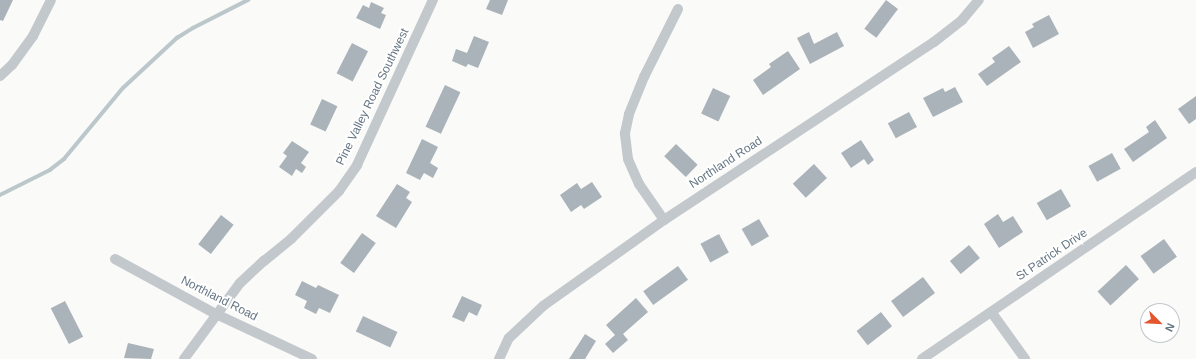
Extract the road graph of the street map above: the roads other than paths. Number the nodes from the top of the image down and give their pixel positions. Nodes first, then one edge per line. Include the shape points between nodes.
1 (51, 0) edge
2 (433, 0) edge
3 (979, 0) edge
4 (678, 9) dead end
5 (0, 76) edge
6 (1196, 172) edge
7 (664, 220) junction
8 (115, 259) dead end
9 (992, 312) junction
10 (216, 314) junction
11 (184, 359) edge
12 (312, 359) edge
13 (499, 359) edge
14 (922, 359) edge
15 (1025, 359) edge

1 - 5 street via 33,36 12,65
2 - 10 street, Pine Valley Road Southwest via 353,171 339,191 291,239 240,283
3 - 7 street, Northland Road via 962,20 934,42
4 - 7 street via 628,114 625,133 628,159 639,184
6 - 9 street, St Patrick Drive
7 - 13 street, Northland Road via 543,306 509,338
8 - 10 street, Northland Road
9 - 14 street, St Patrick Drive
9 - 15 street
10 - 11 street, Pine Valley Road Southwest
10 - 12 street, Northland Road

